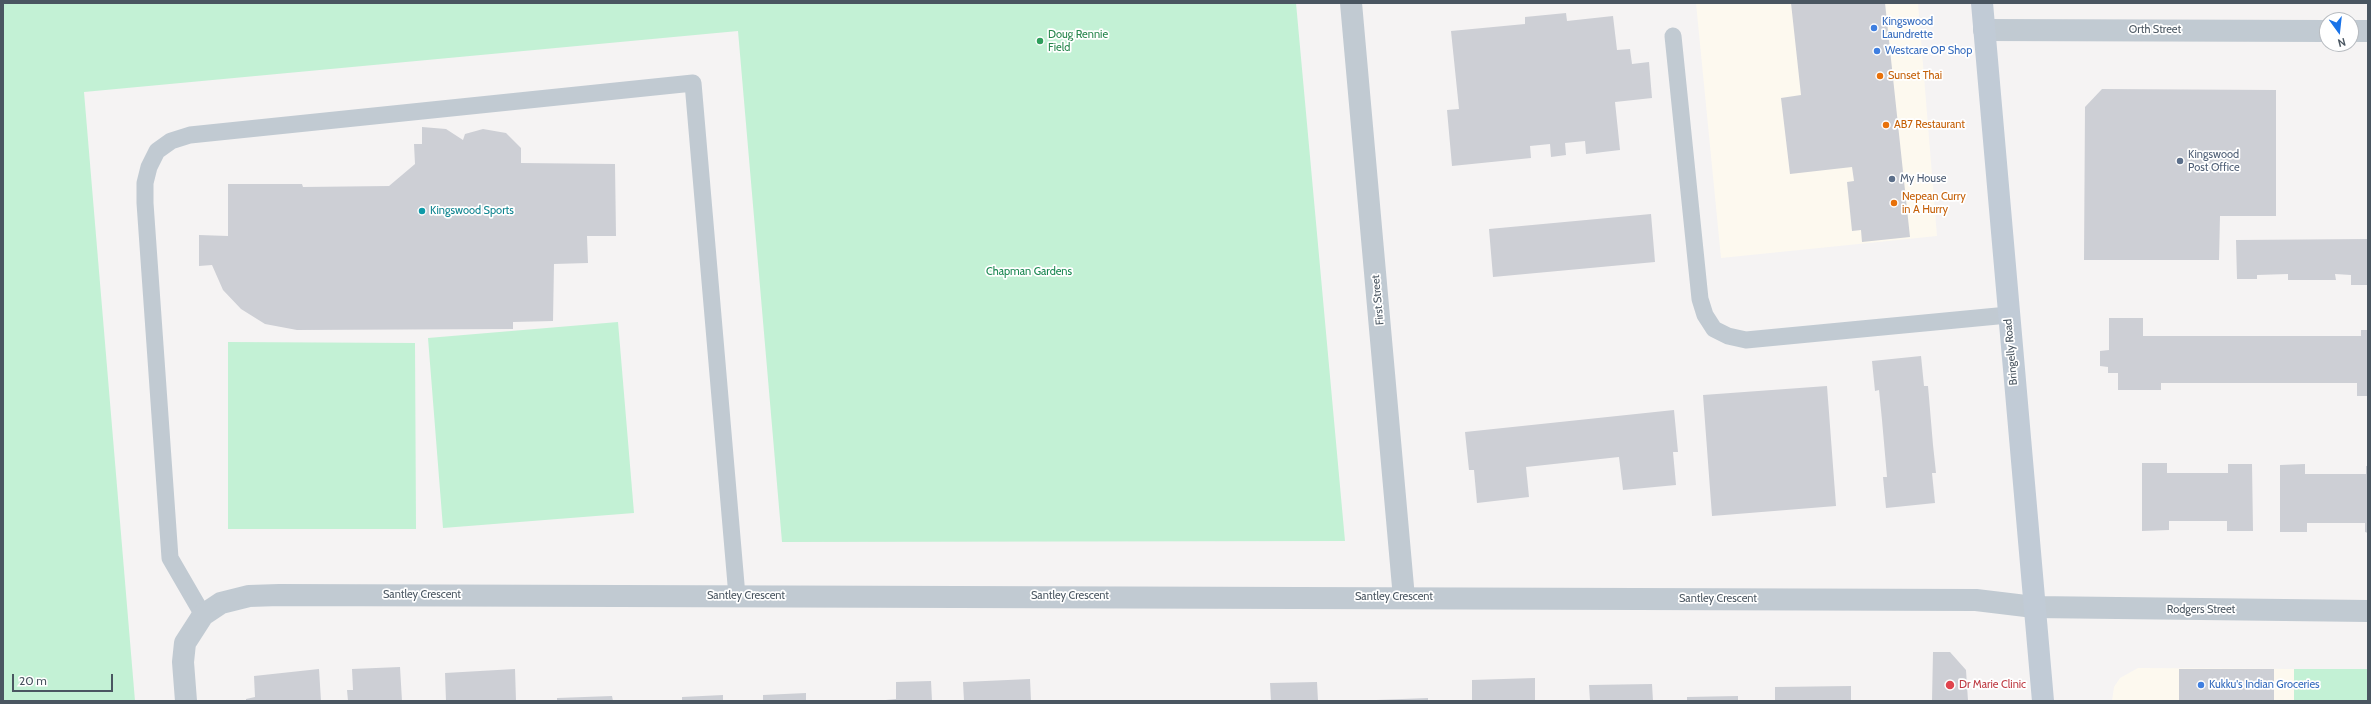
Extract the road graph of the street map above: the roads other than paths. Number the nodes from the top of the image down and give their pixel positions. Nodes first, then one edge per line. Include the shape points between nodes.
1 (1351, 3) edge
2 (1982, 3) edge
3 (1984, 30) junction
4 (2319, 31) edge
5 (1673, 36) dead end
6 (2008, 315) junction
7 (736, 596) junction
8 (1404, 598) junction
9 (2034, 607) junction
10 (2368, 611) edge
11 (203, 615) junction
12 (186, 701) edge
13 (2043, 701) edge

1 - 8 street, First Street
2 - 3 main road, Bringelly Road
3 - 4 street, Orth Street
3 - 6 main road, Bringelly Road
5 - 6 lane via 1700,299 1705,315 1714,329 1728,336 1746,340
6 - 9 main road, Bringelly Road
7 - 8 street, Santley Crescent
7 - 11 street, Santley Crescent via 249,596 221,603
7 - 11 lane via 693,83 190,134 171,141 157,151 145,183 145,203 170,558
8 - 9 street, Santley Crescent via 1976,600
9 - 10 street, Rodgers Street
9 - 13 main road, Bringelly Road
11 - 12 street, Santley Crescent via 185,643 183,662

